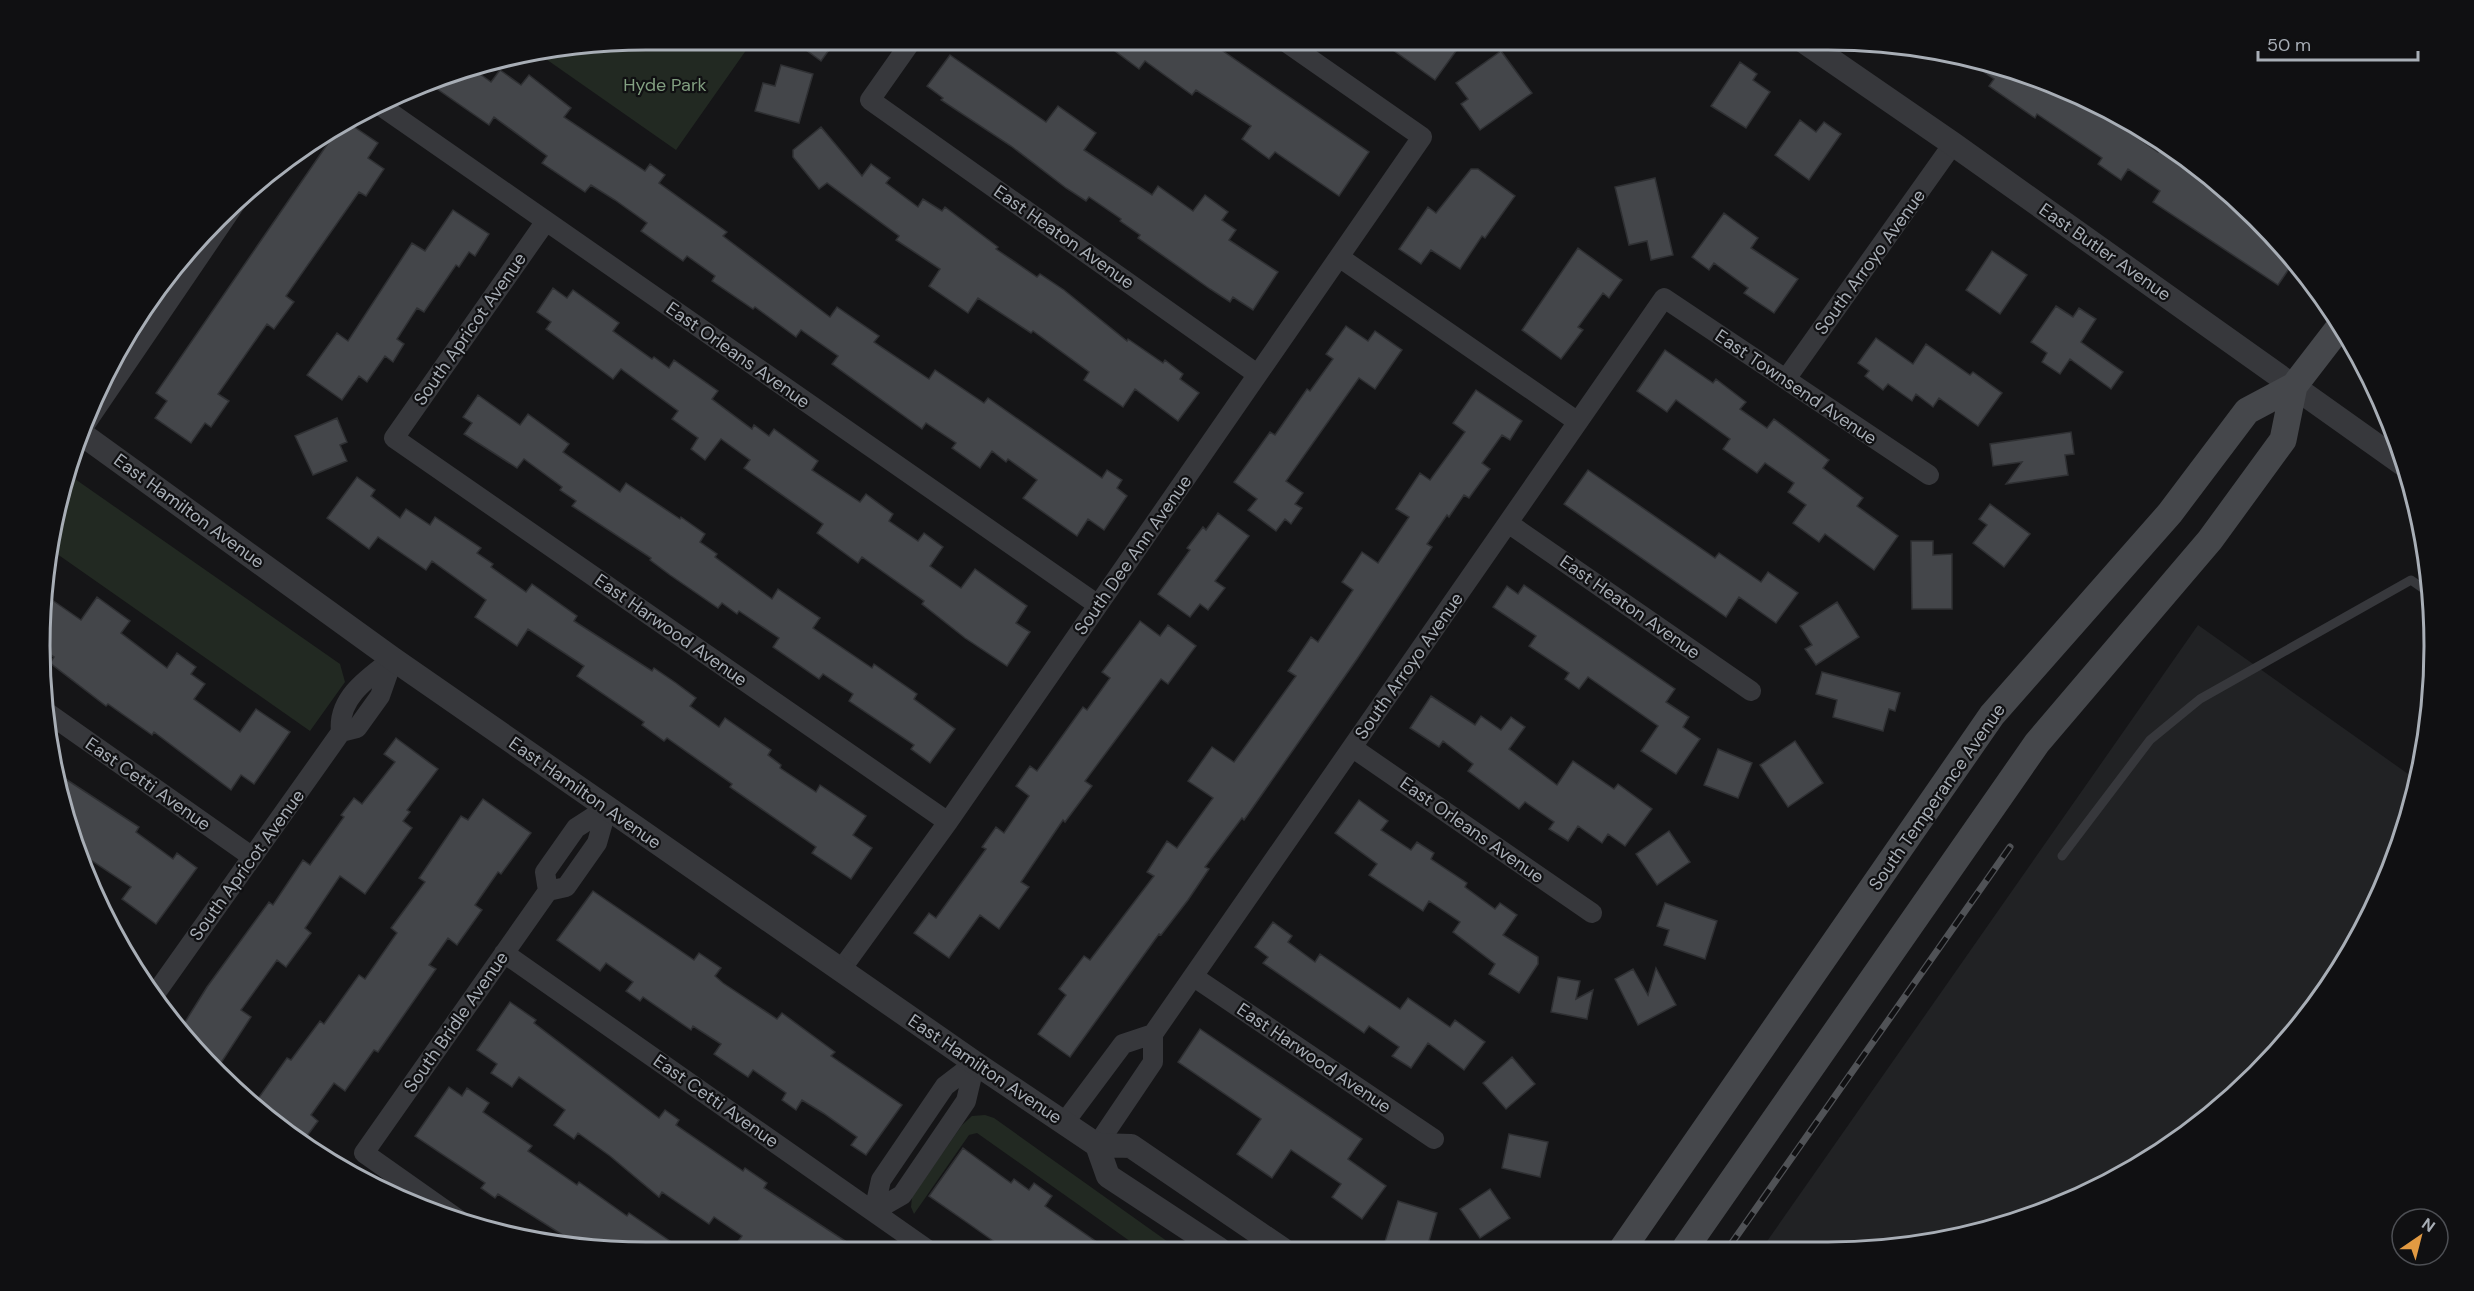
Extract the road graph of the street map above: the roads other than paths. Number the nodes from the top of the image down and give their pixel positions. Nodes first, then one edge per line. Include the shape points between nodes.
1 (905, 50) edge
2 (1297, 50) edge
3 (1817, 50) edge
4 (386, 109) edge
5 (1953, 144) junction
6 (546, 221) junction
7 (1339, 257) junction
8 (174, 282) edge
9 (1664, 298) joint
10 (2335, 332) edge
11 (1257, 374) junction
12 (113, 378) edge
13 (1786, 380) junction
14 (2294, 386) junction
15 (1578, 422) junction
16 (87, 438) edge
17 (394, 438) joint
18 (2394, 458) edge
19 (1929, 475) dead end
20 (1508, 523) junction
21 (2421, 587) edge
22 (1098, 605) junction
23 (393, 658) junction
24 (1751, 692) dead end
25 (54, 718) edge
26 (1353, 748) junction
27 (607, 808) junction
28 (948, 822) junction
29 (251, 856) junction
30 (2062, 856) dead end
31 (1592, 913) dead end
32 (504, 953) junction
33 (840, 970) junction
34 (1194, 977) junction
35 (159, 989) edge
36 (1153, 1034) junction
37 (975, 1063) junction
38 (1064, 1123) junction
39 (1434, 1139) dead end
40 (1097, 1145) junction
41 (433, 1202) edge
42 (917, 1242) edge
43 (1208, 1242) edge
44 (1272, 1242) edge
45 (1627, 1242) edge
46 (1689, 1242) edge

1 - 11 street, East Heaton Avenue via 870,100
2 - 7 street, South Dee Ann Avenue via 1422,137
3 - 5 street, East Butler Avenue
4 - 6 street, East Orleans Avenue
5 - 13 street, South Arroyo Avenue
5 - 14 street, East Butler Avenue
6 - 17 street, South Apricot Avenue
6 - 22 street, East Orleans Avenue
7 - 11 street, South Dee Ann Avenue
7 - 15 street
8 - 12 street
9 - 13 street, East Townsend Avenue
9 - 15 street, South Arroyo Avenue
10 - 14 main road, South Temperance Avenue
11 - 22 street, South Dee Ann Avenue
13 - 19 street, East Townsend Avenue
14 - 18 street, East Butler Avenue
14 - 45 main road, South Temperance Avenue via 2247,411 2170,513 1992,715
14 - 46 main road, South Temperance Avenue via 2283,440 2210,540 2037,743
15 - 20 street, South Arroyo Avenue
16 - 23 street, East Hamilton Avenue
17 - 28 street, East Harwood Avenue
20 - 24 street, East Heaton Avenue
20 - 26 street, South Arroyo Avenue
21 - 30 lane via 2411,580 2200,699 2150,740
22 - 28 street, South Dee Ann Avenue
23 - 27 street, East Hamilton Avenue
23 - 29 street, South Apricot Avenue via 361,683 339,716 341,732
25 - 29 street, East Cetti Avenue
26 - 31 street, East Orleans Avenue
26 - 34 street, South Arroyo Avenue
27 - 32 street, South Bridle Avenue via 576,828 545,872 548,891
27 - 33 street, East Hamilton Avenue
28 - 33 street, South Dee Ann Avenue
29 - 35 street, South Apricot Avenue
32 - 41 street, South Bridle Avenue via 364,1154
32 - 42 street, East Cetti Avenue
33 - 37 street, East Hamilton Avenue
34 - 36 street, South Arroyo Avenue
34 - 39 street, East Harwood Avenue
36 - 38 street via 1123,1044
36 - 40 street via 1153,1062
37 - 37 street via 938,1095 881,1180 874,1211 902,1194 966,1101
37 - 38 street, East Hamilton Avenue
38 - 40 street, East Hamilton Avenue
40 - 43 street via 1108,1176
40 - 44 street via 1131,1146

